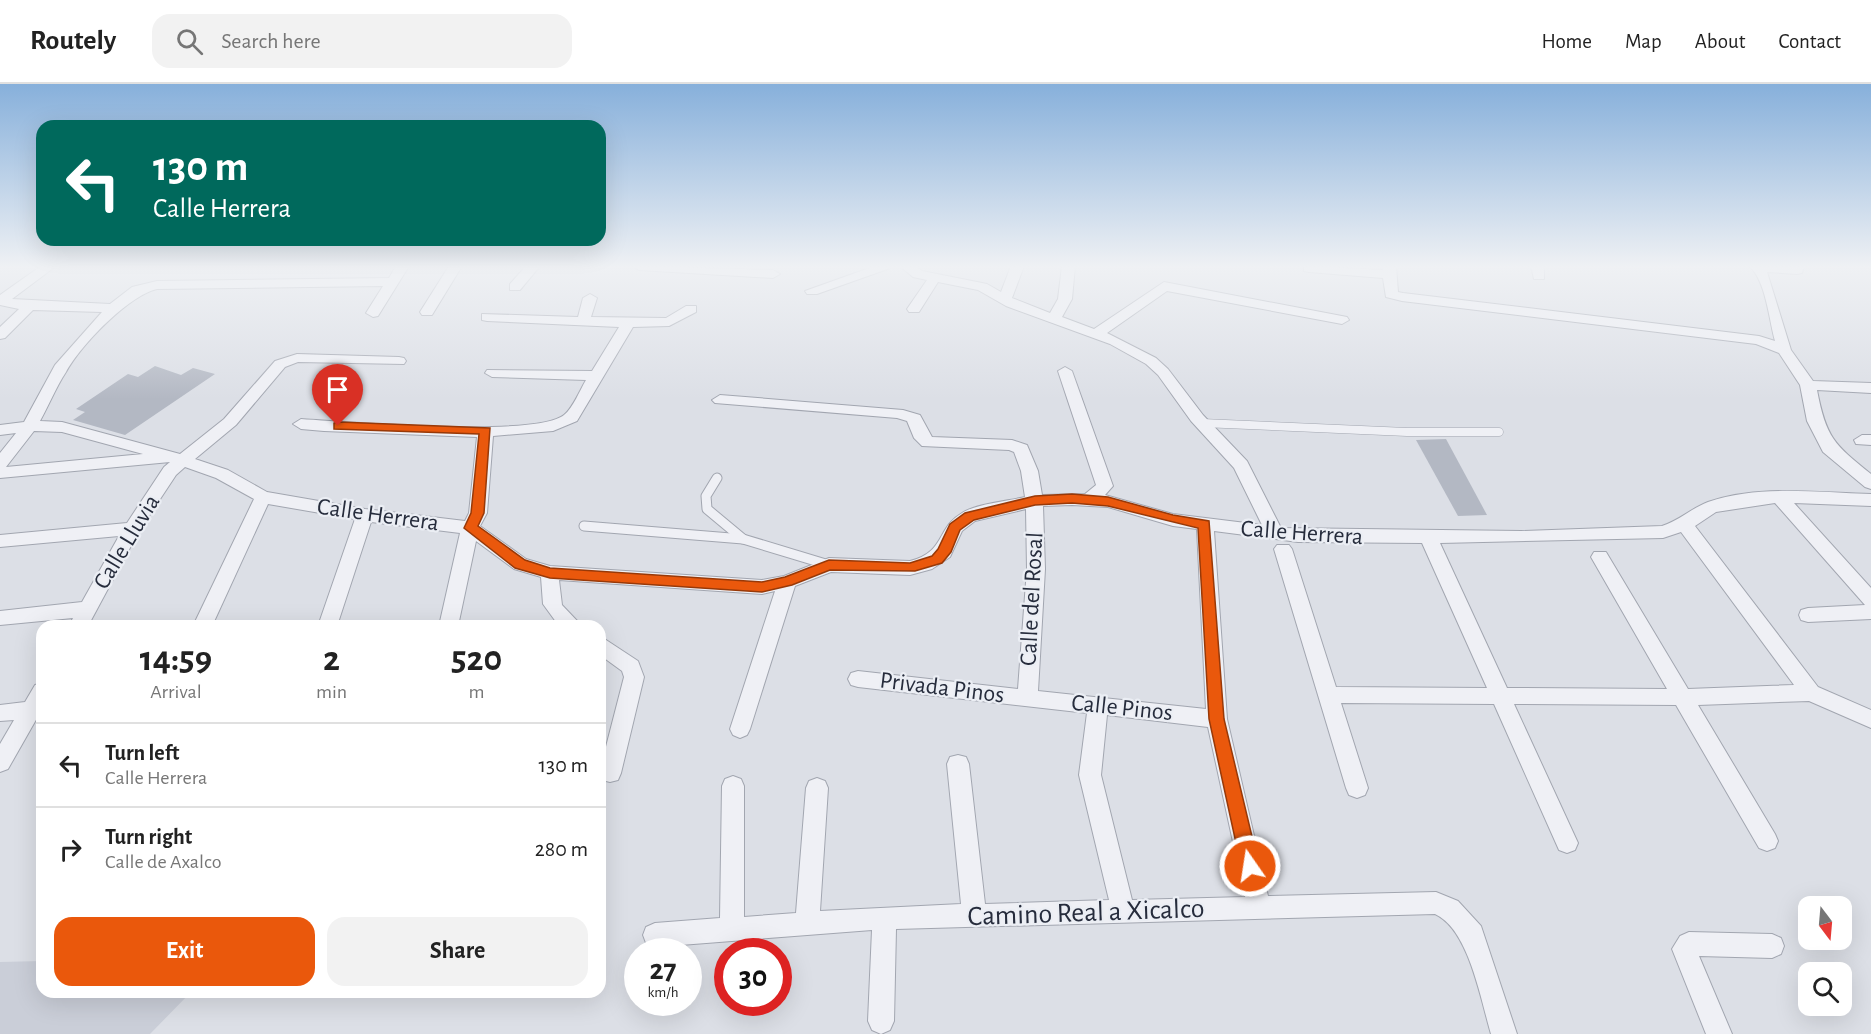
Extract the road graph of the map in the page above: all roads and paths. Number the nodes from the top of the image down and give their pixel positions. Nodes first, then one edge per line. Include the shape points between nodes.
1 (26, 310) edge
2 (110, 310) edge
3 (375, 310) edge
4 (586, 310) edge
5 (689, 310) edge
6 (1033, 310) edge
7 (1058, 310) edge
8 (1132, 310) edge
9 (1291, 310) edge
10 (1513, 310) edge
11 (1774, 310) edge
12 (373, 313) dead end
13 (487, 317) dead end
14 (1054, 318) junction
15 (1342, 320) dead end
16 (583, 322) junction
17 (628, 323) junction
18 (1097, 333) junction
19 (0, 335) edge
20 (1784, 350) junction
21 (399, 362) dead end
22 (1065, 371) dead end
23 (492, 372) dead end
24 (597, 376) junction
25 (1808, 385) junction
26 (1871, 388) edge
27 (720, 400) dead end
28 (1202, 423) junction
29 (301, 424) dead end
30 (30, 426) junction
31 (0, 430) edge
32 (486, 431) junction
33 (1499, 432) dead end
34 (176, 459) junction
35 (0, 465) edge
36 (0, 473) edge
37 (717, 478) dead end
38 (1871, 483) edge
39 (263, 497) junction
40 (1779, 497) junction
41 (1089, 500) junction
42 (1871, 500) edge
43 (1035, 501) junction
44 (365, 515) junction
45 (1205, 525) junction
46 (1685, 525) junction
47 (584, 526) dead end
48 (470, 528) junction
49 (132, 529) junction
50 (1429, 538) junction
51 (743, 539) junction
52 (0, 541) edge
53 (1279, 542) junction
54 (1599, 557) dead end
55 (829, 565) junction
56 (550, 573) junction
57 (787, 582) junction
58 (1871, 600) edge
59 (1871, 612) edge
60 (1808, 615) dead end
61 (82, 617) edge
62 (0, 618) edge
63 (205, 620) edge
64 (329, 620) edge
65 (449, 620) edge
66 (565, 620) edge
67 (606, 648) edge
68 (858, 679) dead end
69 (1811, 693) junction
70 (1330, 695) junction
71 (1501, 697) junction
72 (1682, 697) junction
73 (1026, 698) junction
74 (1098, 705) junction
75 (36, 709) edge
76 (36, 710) edge
77 (0, 713) edge
78 (1217, 719) junction
79 (1871, 719) edge
80 (740, 729) dead end
81 (0, 763) edge
82 (958, 764) dead end
83 (610, 773) dead end
84 (733, 786) dead end
85 (817, 788) dead end
86 (1357, 788) dead end
87 (1767, 841) dead end
88 (1567, 843) dead end
89 (1260, 908) junction
90 (1123, 911) junction
91 (974, 916) junction
92 (884, 918) junction
93 (807, 922) junction
94 (732, 928) junction
95 (655, 935) dead end
96 (1772, 946) dead end
97 (881, 1021) dead end
98 (1504, 1034) edge
99 (1719, 1034) edge

1 - 19 street
2 - 30 street via 60,368
3 - 12 street
4 - 16 street
5 - 17 street via 669,322
6 - 14 street
7 - 14 street
8 - 18 street
9 - 15 street
10 - 20 street via 1760,340
11 - 20 street
13 - 16 street
14 - 18 street
16 - 17 street
17 - 24 street
18 - 28 street via 1151,361
20 - 25 street
21 - 34 street, Calle Lluvia via 287,359 230,422
22 - 41 street via 1105,486
23 - 24 street
24 - 32 street via 566,423
25 - 26 street
25 - 38 street via 1815,421 1829,448
27 - 43 street, Calle del Rosal via 898,413 914,418 922,438 936,444 1012,445 1023,453
28 - 33 lane
28 - 53 street via 1241,465
29 - 32 street
30 - 31 street, Calle Herrera
30 - 34 street, Calle Herrera via 62,427
30 - 35 street
32 - 48 street via 478,513
34 - 36 street, Calle Herrera
34 - 39 street, Calle Herrera via 222,474
34 - 49 street, Calle Lluvia
37 - 51 lane via 705,495 707,509
39 - 44 street, Calle Herrera
39 - 63 street
40 - 42 street, Calle Herrera
40 - 46 street, Calle Herrera via 1711,507
40 - 58 street
41 - 43 street, Calle Herrera
41 - 45 street, Calle Herrera via 1108,501
43 - 55 street, Calle Herrera via 969,516 955,528 944,552 926,564 910,568
43 - 73 street, Calle del Rosal
44 - 48 street, Calle Herrera
44 - 64 street
45 - 53 street, Calle Herrera
45 - 78 street
46 - 50 street, Calle Herrera via 1663,532
46 - 69 street
47 - 51 lane
48 - 56 street, Calle Herrera via 520,564
48 - 65 street
49 - 52 street
49 - 61 street, Calle Lluvia
50 - 53 street, Calle Herrera
50 - 71 street
51 - 55 lane
53 - 70 street
54 - 72 street
55 - 57 street, Calle Herrera
56 - 57 street, Calle Herrera via 762,587
56 - 66 street via 550,600 555,613
57 - 80 street
59 - 60 street
61 - 62 street
67 - 83 street via 631,668 634,677
68 - 73 street, Privada Pinos
69 - 72 street
69 - 79 street
70 - 71 street
70 - 86 street
71 - 72 street
71 - 88 street
72 - 87 street
73 - 74 street, Calle Pinos
74 - 78 street, Calle Pinos
74 - 90 street via 1090,775
75 - 77 street
76 - 81 street
78 - 89 street
82 - 91 street
84 - 94 street
85 - 93 street
89 - 90 street, Camino Real a Xicalco
89 - 98 street, Camino Real a Xicalco via 1436,903 1450,909 1472,934
90 - 91 street, Camino Real a Xicalco
91 - 92 street, Camino Real a Xicalco
92 - 93 street, Camino Real a Xicalco
92 - 97 street
93 - 94 street, Camino Real a Xicalco
94 - 95 street, Camino Real a Xicalco
96 - 99 street via 1689,945 1684,949

